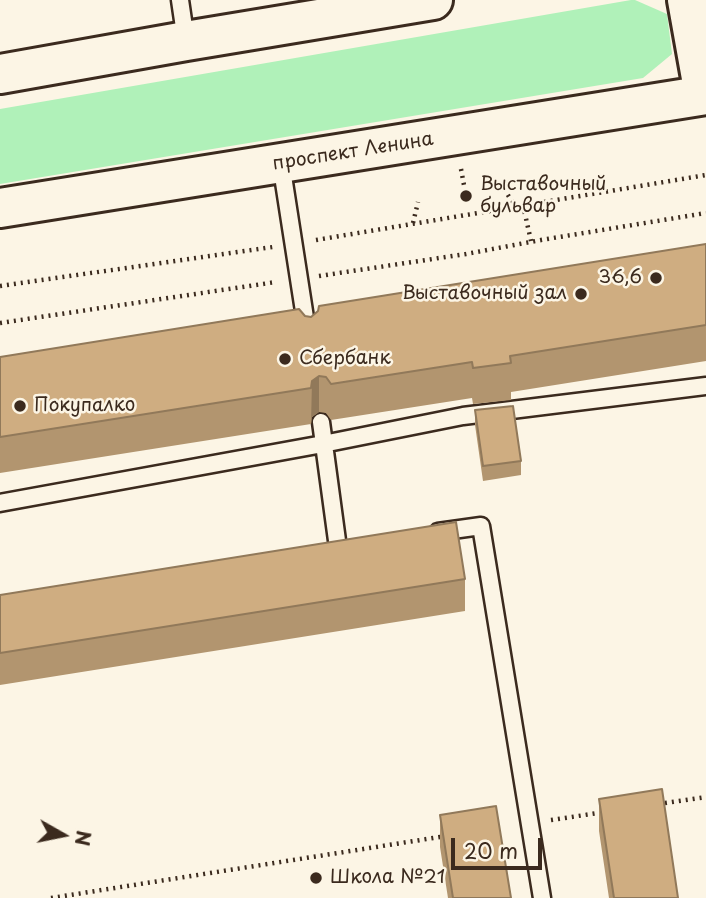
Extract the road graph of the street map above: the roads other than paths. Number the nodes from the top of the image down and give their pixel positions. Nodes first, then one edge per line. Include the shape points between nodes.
1 (180, 0) edge
2 (433, 0) edge
3 (687, 0) edge
4 (186, 41) junction
5 (0, 74) edge
6 (705, 95) edge
7 (281, 163) junction
8 (0, 208) edge
9 (309, 343) edge
10 (706, 386) edge
11 (321, 422) dead end
12 (323, 444) junction
13 (0, 503) edge
14 (429, 534) edge
15 (337, 548) edge
16 (542, 898) edge

1 - 4 lane
2 - 4 main road
3 - 6 main road
4 - 5 main road
6 - 7 main road, проспект Ленина
7 - 8 main road, проспект Ленина
7 - 9 lane
10 - 12 lane via 463,416
11 - 12 lane
12 - 13 lane
12 - 15 lane
14 - 16 lane via 481,526

